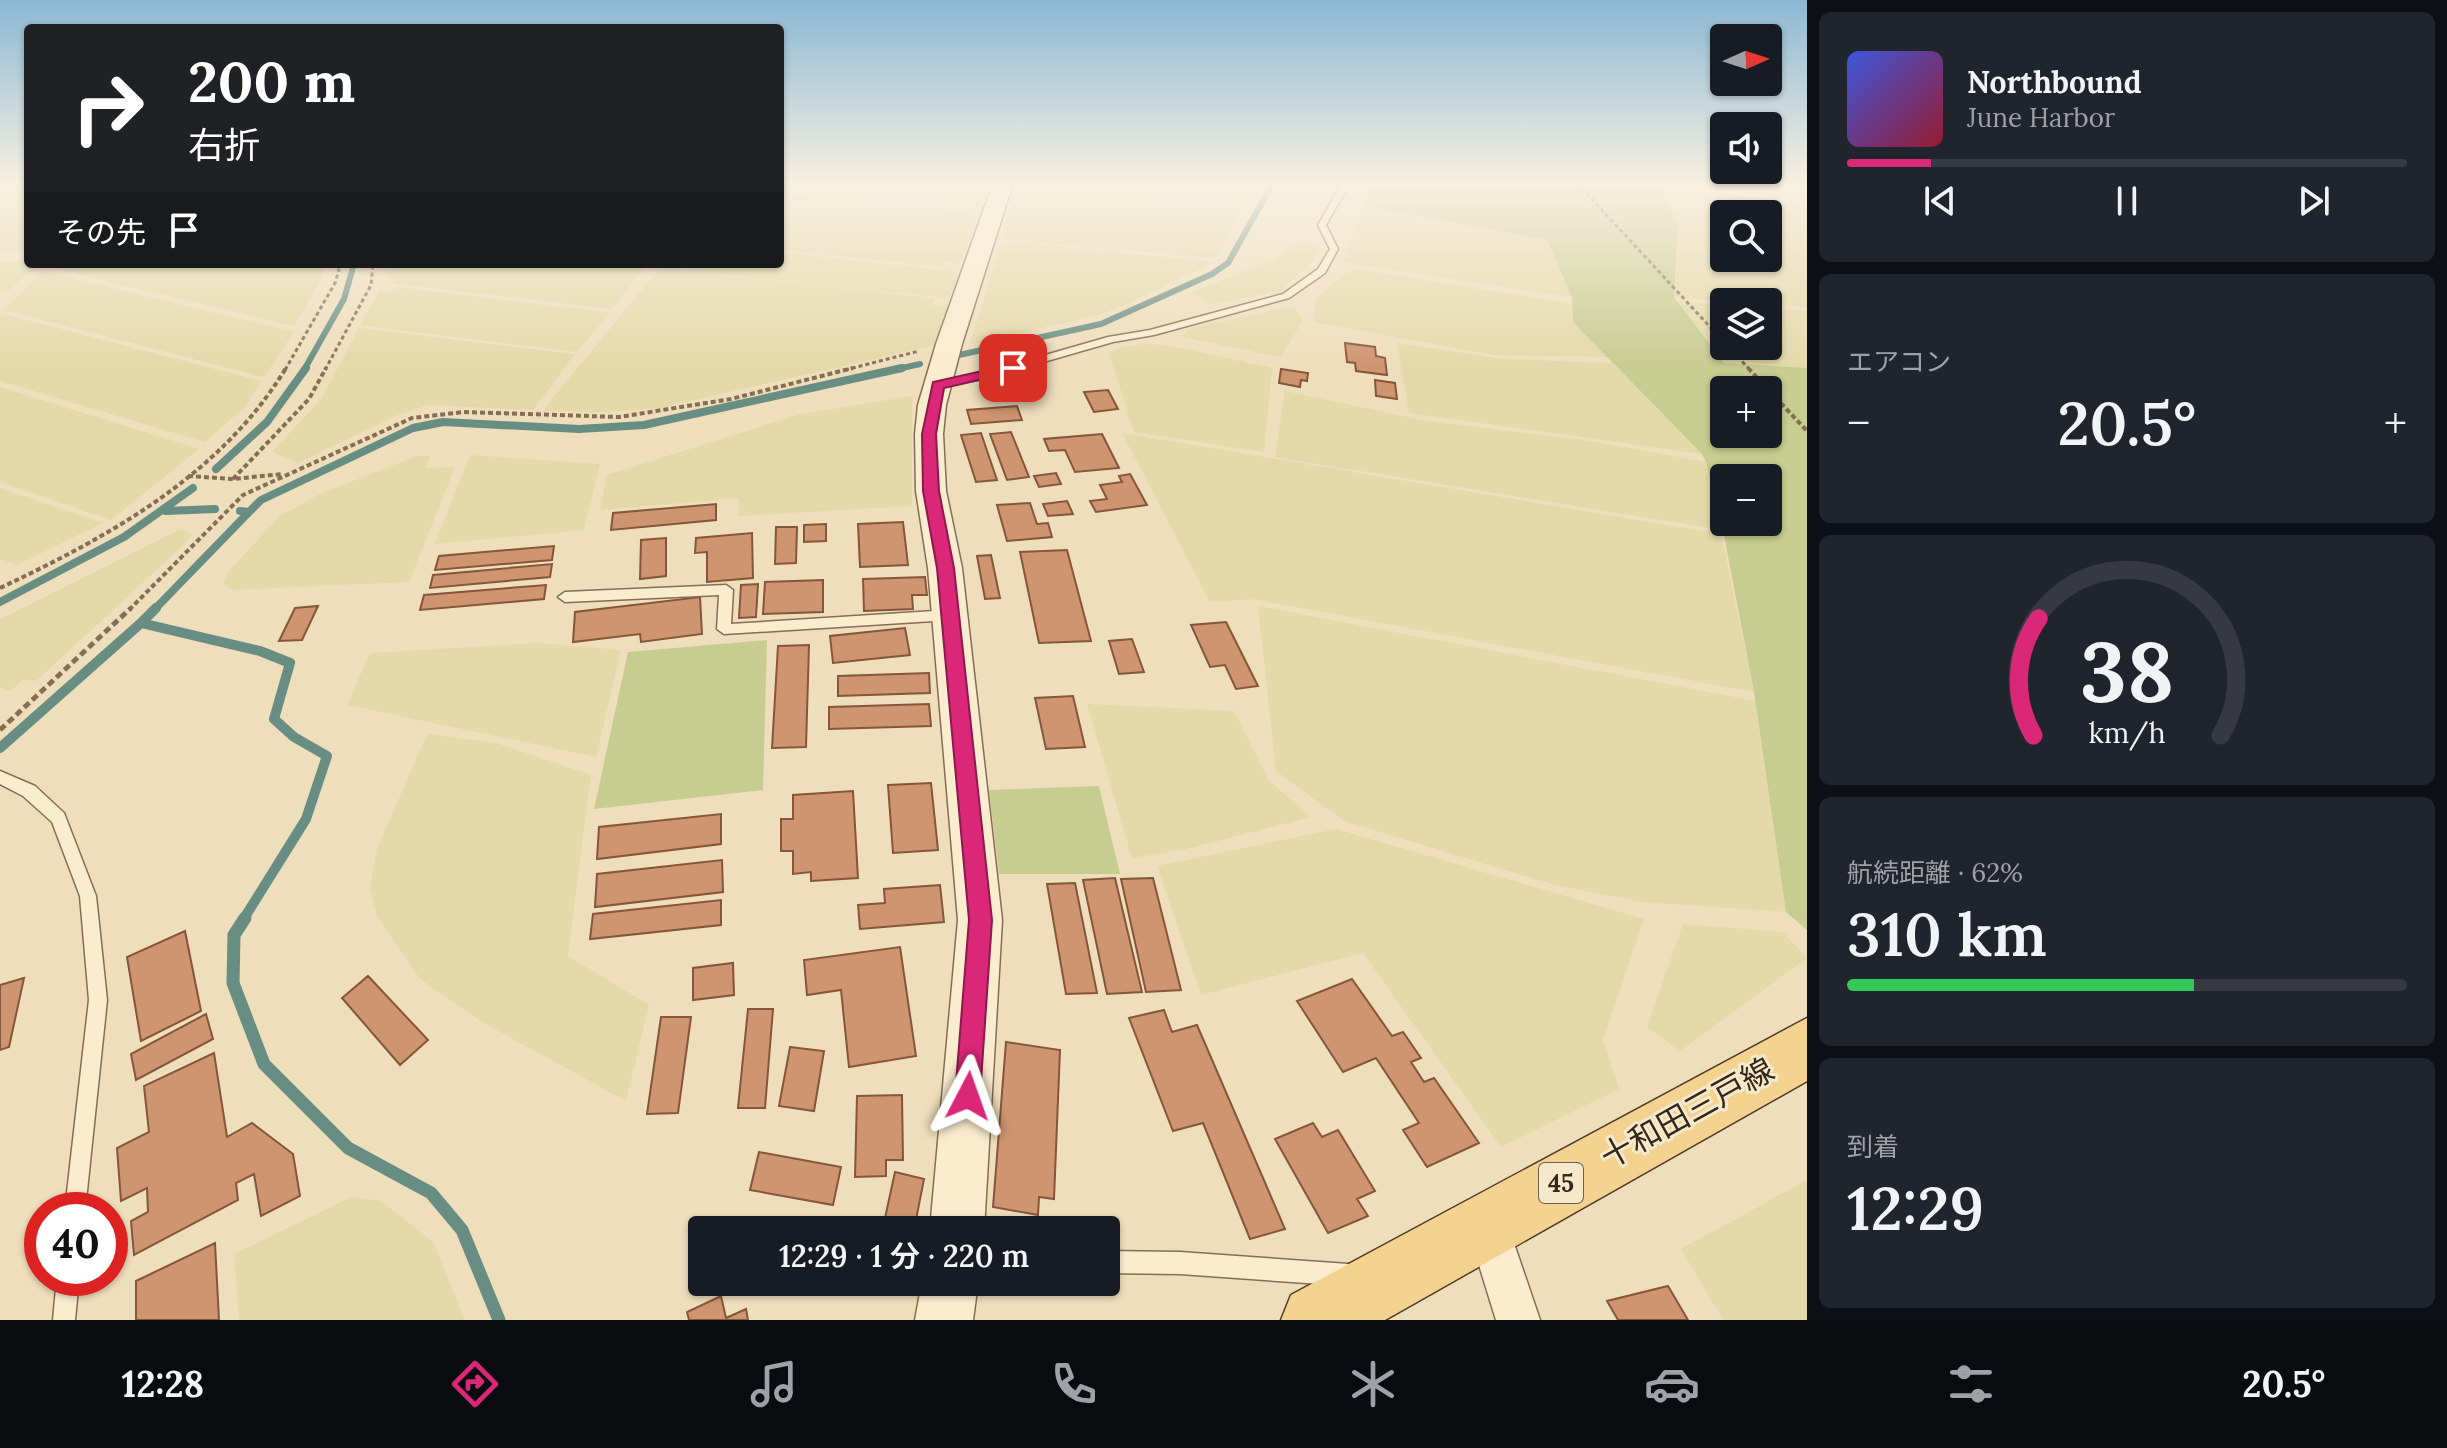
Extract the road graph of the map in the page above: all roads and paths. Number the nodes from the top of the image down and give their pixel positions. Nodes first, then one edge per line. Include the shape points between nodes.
1 (982, 245) edge
2 (1332, 245) edge
3 (1634, 245) edge
4 (337, 268) edge
5 (373, 268) edge
6 (1710, 327) edge
7 (949, 344) junction
8 (1741, 360) edge
9 (937, 385) junction
10 (1807, 431) edge
11 (286, 474) junction
12 (187, 476) junction
13 (233, 479) junction
14 (0, 588) edge
15 (565, 597) dead end
16 (950, 615) junction
17 (0, 730) edge
18 (0, 777) edge
19 (1807, 1048) edge
20 (77, 1192) edge
21 (958, 1216) edge
22 (1487, 1223) junction
23 (1120, 1262) edge
24 (1391, 1277) junction
25 (66, 1296) edge
26 (948, 1296) edge
27 (64, 1320) edge
28 (944, 1320) edge
29 (1316, 1320) edge
30 (1518, 1320) edge

1 - 7 street
2 - 9 lane via 1322,271 1286,296
3 - 6 path
4 - 12 path via 335,283 263,403
5 - 13 path via 371,285 309,399
7 - 9 street
7 - 11 path via 641,414 438,412 412,418
8 - 10 path
9 - 16 street via 929,434 931,491
11 - 13 path
11 - 17 path via 243,495
12 - 13 path
12 - 14 path via 129,521
15 - 16 lane via 726,590 724,629
16 - 21 street via 980,920
18 - 20 lane via 29,791 58,818 88,896 98,1000
19 - 22 main road, 十和田三戸線 / 45
22 - 24 main road, 十和田三戸線 / 45
22 - 30 street
23 - 24 lane
24 - 29 main road, 十和田三戸線 / 45
25 - 27 lane
26 - 28 street

